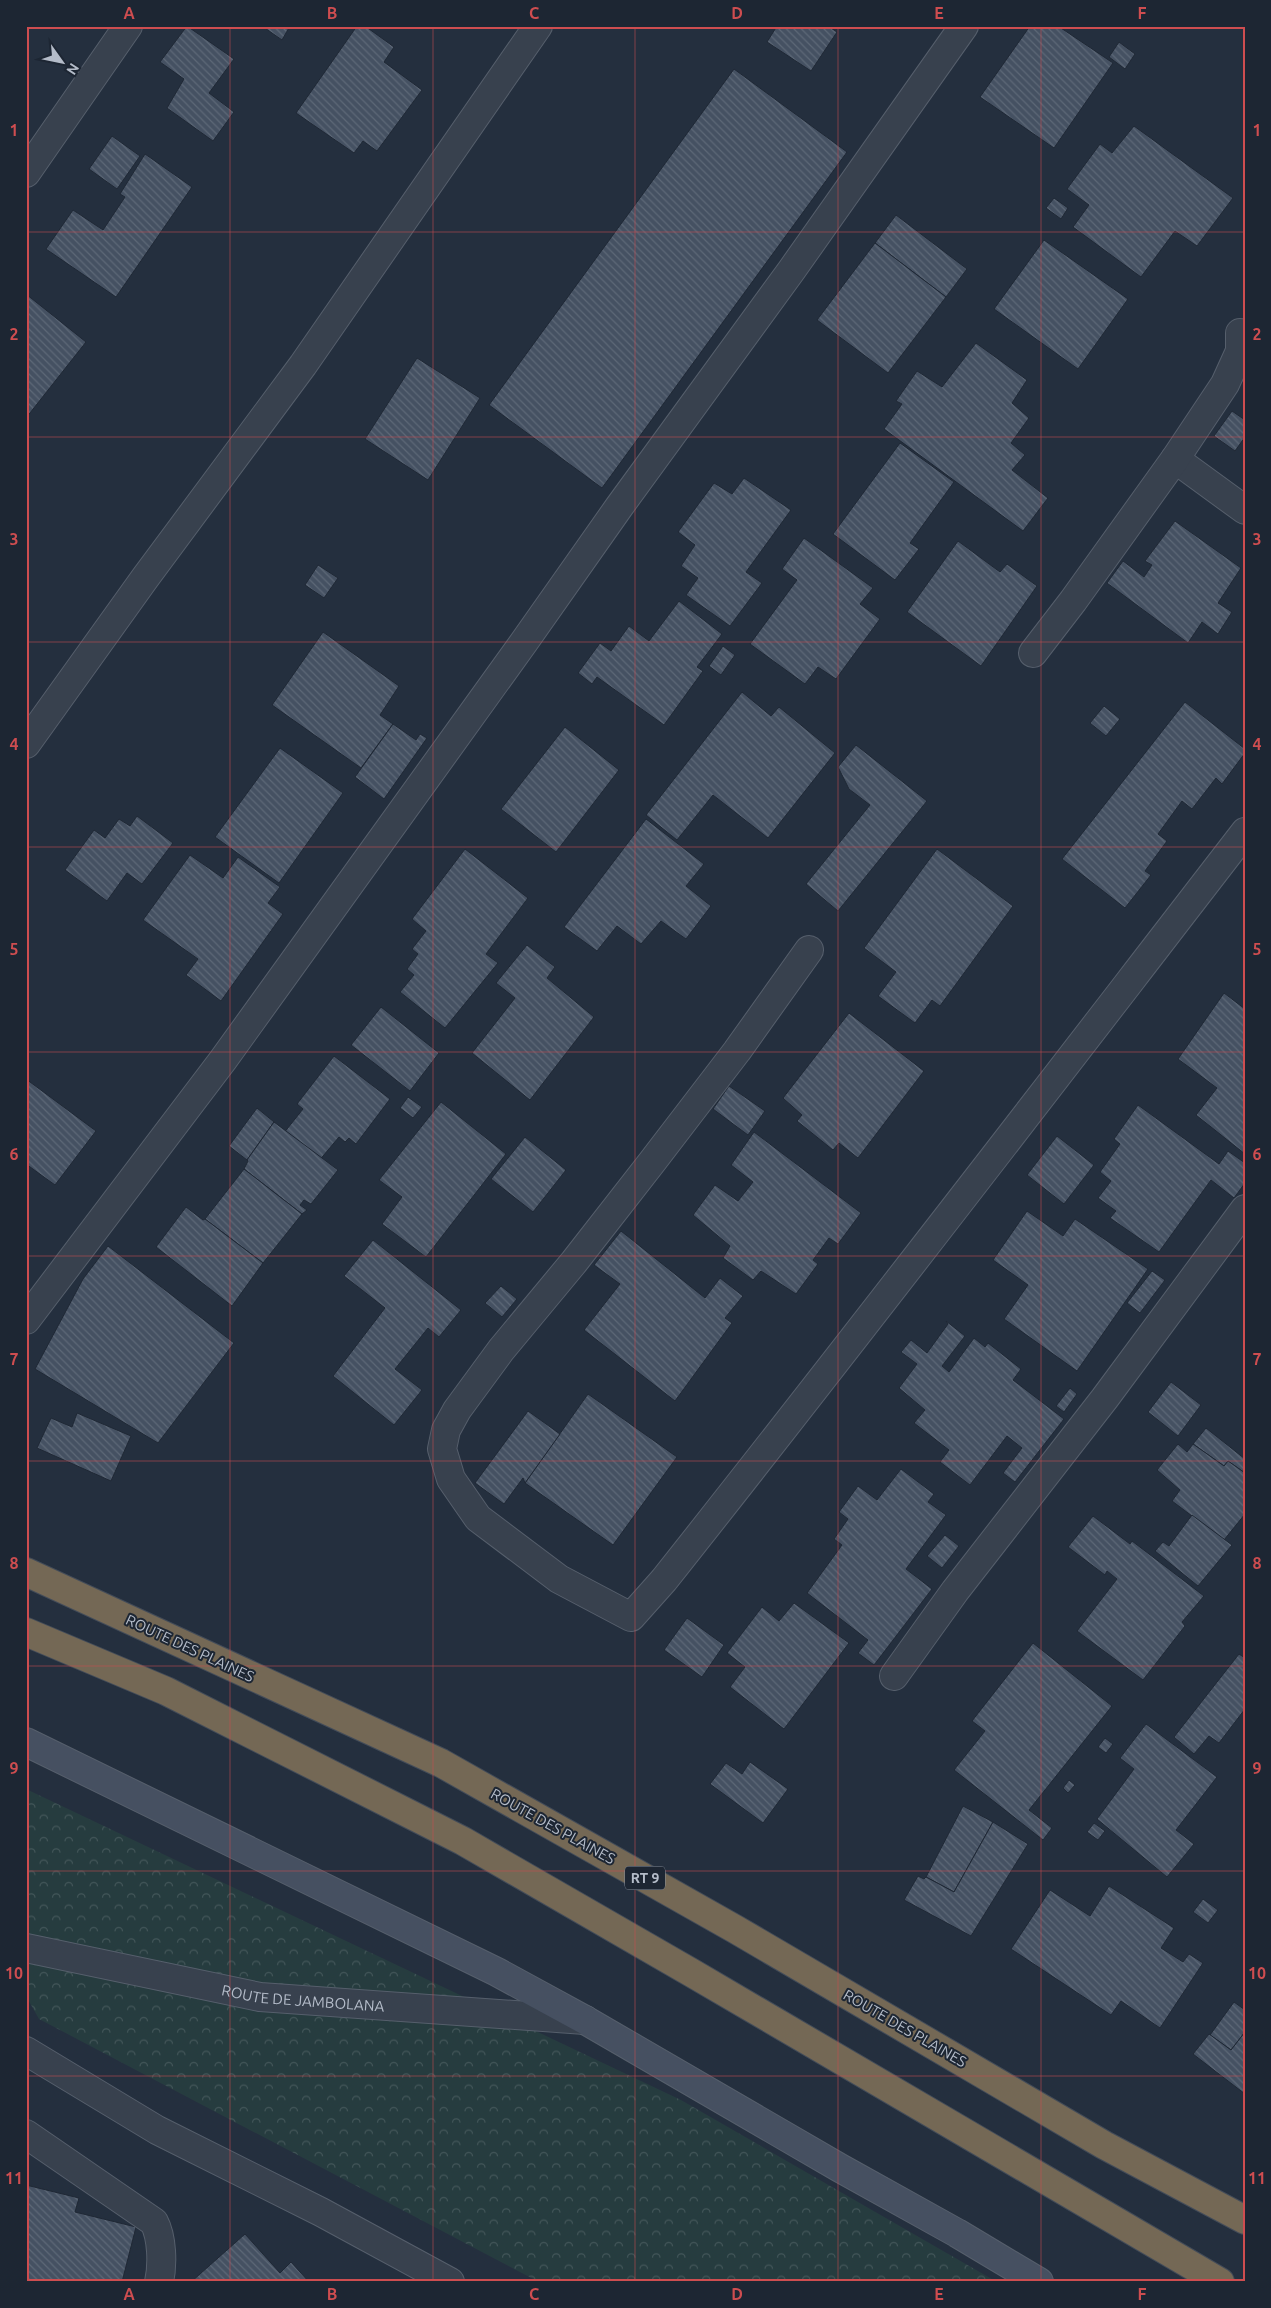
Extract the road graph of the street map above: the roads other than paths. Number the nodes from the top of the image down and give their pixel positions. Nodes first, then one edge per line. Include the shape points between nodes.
1 (128, 26) edge
2 (538, 26) edge
3 (964, 26) edge
4 (26, 173) edge
5 (1240, 333) dead end
6 (1175, 459) junction
7 (1245, 510) edge
8 (1033, 653) dead end
9 (26, 744) edge
10 (1245, 832) edge
11 (809, 950) dead end
12 (1245, 1209) edge
13 (26, 1320) edge
14 (26, 1572) edge
15 (26, 1632) edge
16 (894, 1676) dead end
17 (26, 1742) edge
18 (26, 1948) edge
19 (585, 2020) junction
20 (26, 2051) edge
21 (26, 2134) edge
22 (1245, 2220) edge
23 (160, 2282) edge
24 (450, 2282) edge
25 (1039, 2282) edge
26 (1220, 2282) edge

1 - 4 street
2 - 9 street via 303,365
3 - 13 street via 223,1060
5 - 6 street via 1240,351 1224,384
6 - 7 street
6 - 8 street
10 - 11 street via 1051,1081 957,1208 631,1617 559,1579 478,1518 451,1479 442,1448 446,1430 501,1350 574,1262 719,1075
12 - 16 street
14 - 22 highway, ROUTE DES PLAINES / RT 9 via 441,1763 735,1929 1104,2145
15 - 26 highway via 166,1691 462,1841
17 - 19 main road via 497,1972
18 - 19 street, ROUTE DE JAMBOLANA via 260,1996
19 - 25 main road
20 - 24 street via 158,2130 321,2212
21 - 23 street via 154,2222

